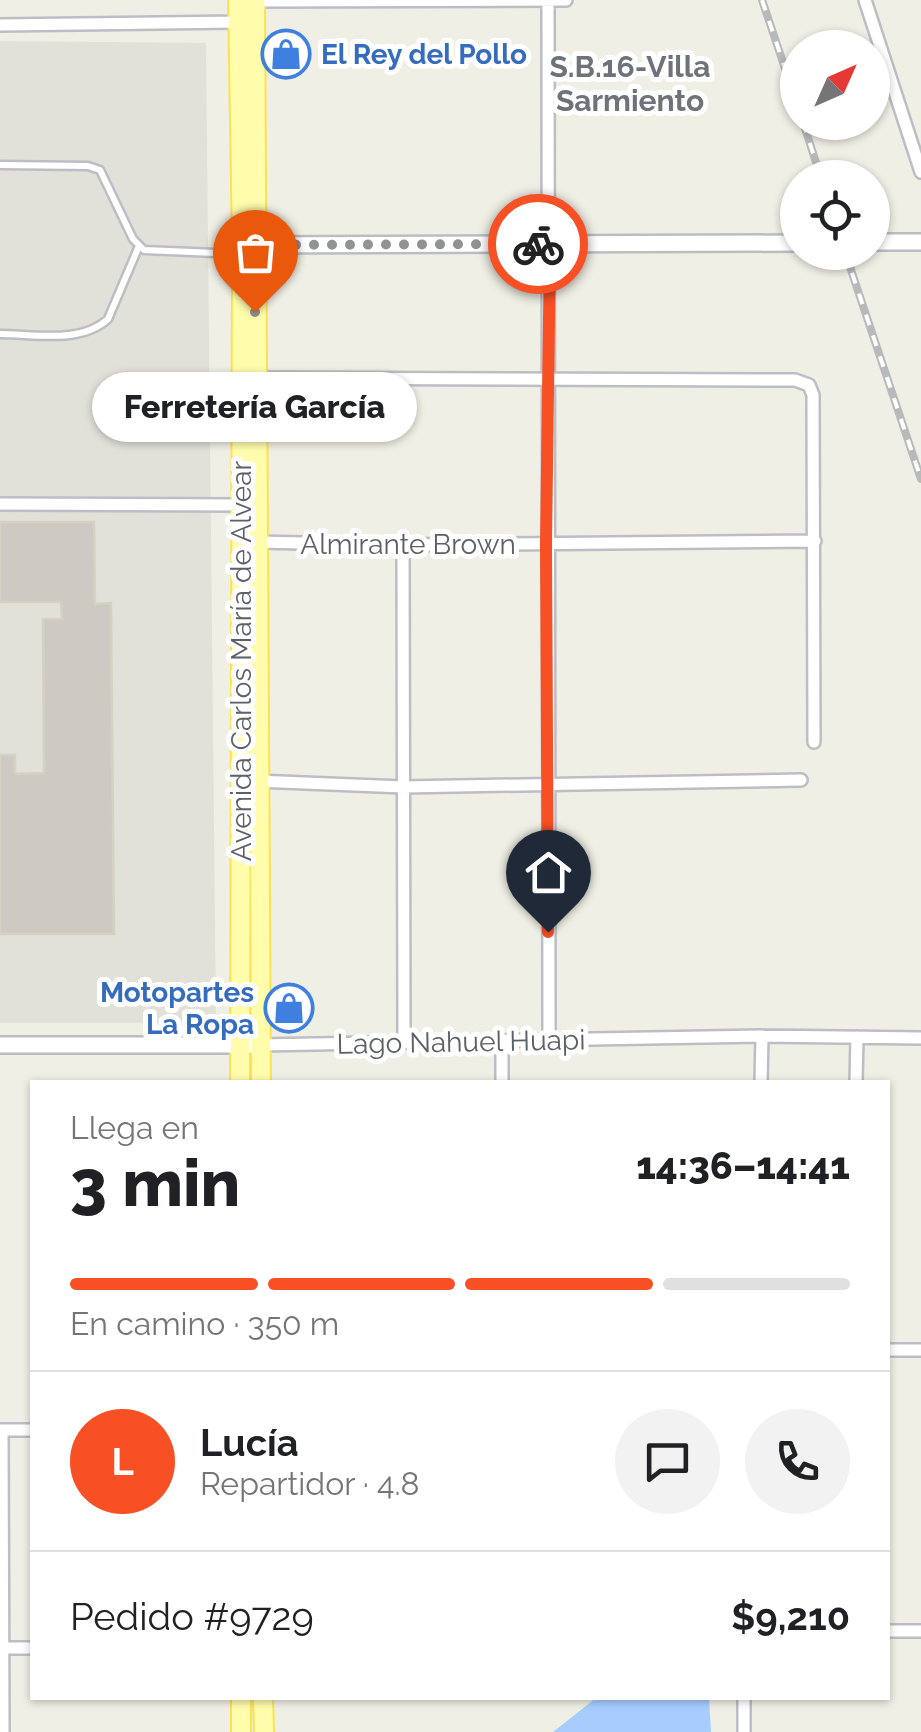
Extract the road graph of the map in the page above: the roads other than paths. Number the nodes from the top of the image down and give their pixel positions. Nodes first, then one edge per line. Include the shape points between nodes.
1 (238, 0) edge
2 (548, 0) edge
3 (566, 0) edge
4 (864, 0) edge
5 (255, 1) edge
6 (386, 1) edge
7 (238, 22) junction
8 (0, 25) edge
9 (0, 165) edge
10 (921, 172) edge
11 (890, 242) edge
12 (921, 242) edge
13 (780, 243) edge
14 (550, 244) junction
15 (139, 246) junction
16 (246, 248) junction
17 (0, 334) edge
18 (247, 378) junction
19 (548, 379) junction
20 (0, 504) edge
21 (241, 504) junction
22 (815, 541) junction
23 (248, 542) junction
24 (546, 544) junction
25 (403, 546) junction
26 (814, 742) dead end
27 (801, 780) dead end
28 (249, 781) junction
29 (403, 786) junction
30 (548, 786) junction
31 (762, 1036) junction
32 (856, 1037) junction
33 (921, 1038) edge
34 (404, 1042) junction
35 (502, 1042) junction
36 (548, 1042) junction
37 (260, 1044) junction
38 (240, 1045) junction
39 (0, 1046) edge
40 (240, 1080) edge
41 (260, 1080) edge
42 (502, 1080) edge
43 (761, 1080) edge
44 (856, 1080) edge
45 (890, 1350) edge
46 (921, 1350) edge
47 (1, 1430) edge
48 (30, 1430) edge
49 (890, 1631) edge
50 (921, 1631) edge
51 (3, 1648) edge
52 (30, 1648) edge
53 (241, 1700) edge
54 (264, 1700) edge
55 (744, 1700) edge
56 (3, 1732) edge
57 (241, 1732) edge
58 (264, 1732) edge
59 (744, 1732) edge

1 - 7 main road, Avenida Carlos María de Alvear
2 - 3 street
2 - 6 street
2 - 14 street
4 - 10 street
5 - 6 street
5 - 7 street
5 - 16 main road, Avenida Carlos María de Alvear
7 - 8 street
7 - 16 main road, Avenida Carlos María de Alvear
9 - 15 lane via 100,170
11 - 12 street
13 - 14 street
14 - 16 street
14 - 19 street
15 - 16 lane
15 - 17 lane via 100,327 80,334
16 - 18 main road, Avenida Carlos María de Alvear
18 - 19 street
18 - 21 main road, Avenida Carlos María de Alvear
18 - 23 main road, Avenida Carlos María de Alvear via 256,430
19 - 22 street via 809,384
19 - 24 street
20 - 21 street
21 - 23 main road, Avenida Carlos María de Alvear
22 - 24 street, Almirante Brown
22 - 26 street
23 - 25 street, Almirante Brown
23 - 28 main road, Avenida Carlos María de Alvear
24 - 25 street, Almirante Brown
24 - 30 street
25 - 29 street
27 - 30 street
28 - 29 street
28 - 37 main road, Avenida Carlos María de Alvear
28 - 38 main road, Avenida Carlos María de Alvear
29 - 30 street
29 - 34 street
30 - 36 street
31 - 32 street, Lago Nahuel Huapi
31 - 36 street, Lago Nahuel Huapi
31 - 43 street
32 - 33 street, Lago Nahuel Huapi
32 - 44 street
34 - 35 street, Lago Nahuel Huapi
34 - 37 street, Lago Nahuel Huapi
35 - 36 street, Lago Nahuel Huapi
35 - 42 street
37 - 38 street, Lago Nahuel Huapi
37 - 41 main road, Avenida Carlos María de Alvear
38 - 39 street, Lago Nahuel Huapi
38 - 40 main road, Avenida Carlos María de Alvear
45 - 46 street
47 - 48 street
47 - 51 street
49 - 50 street
51 - 52 street
51 - 56 street
53 - 57 main road
54 - 58 main road
55 - 59 street

